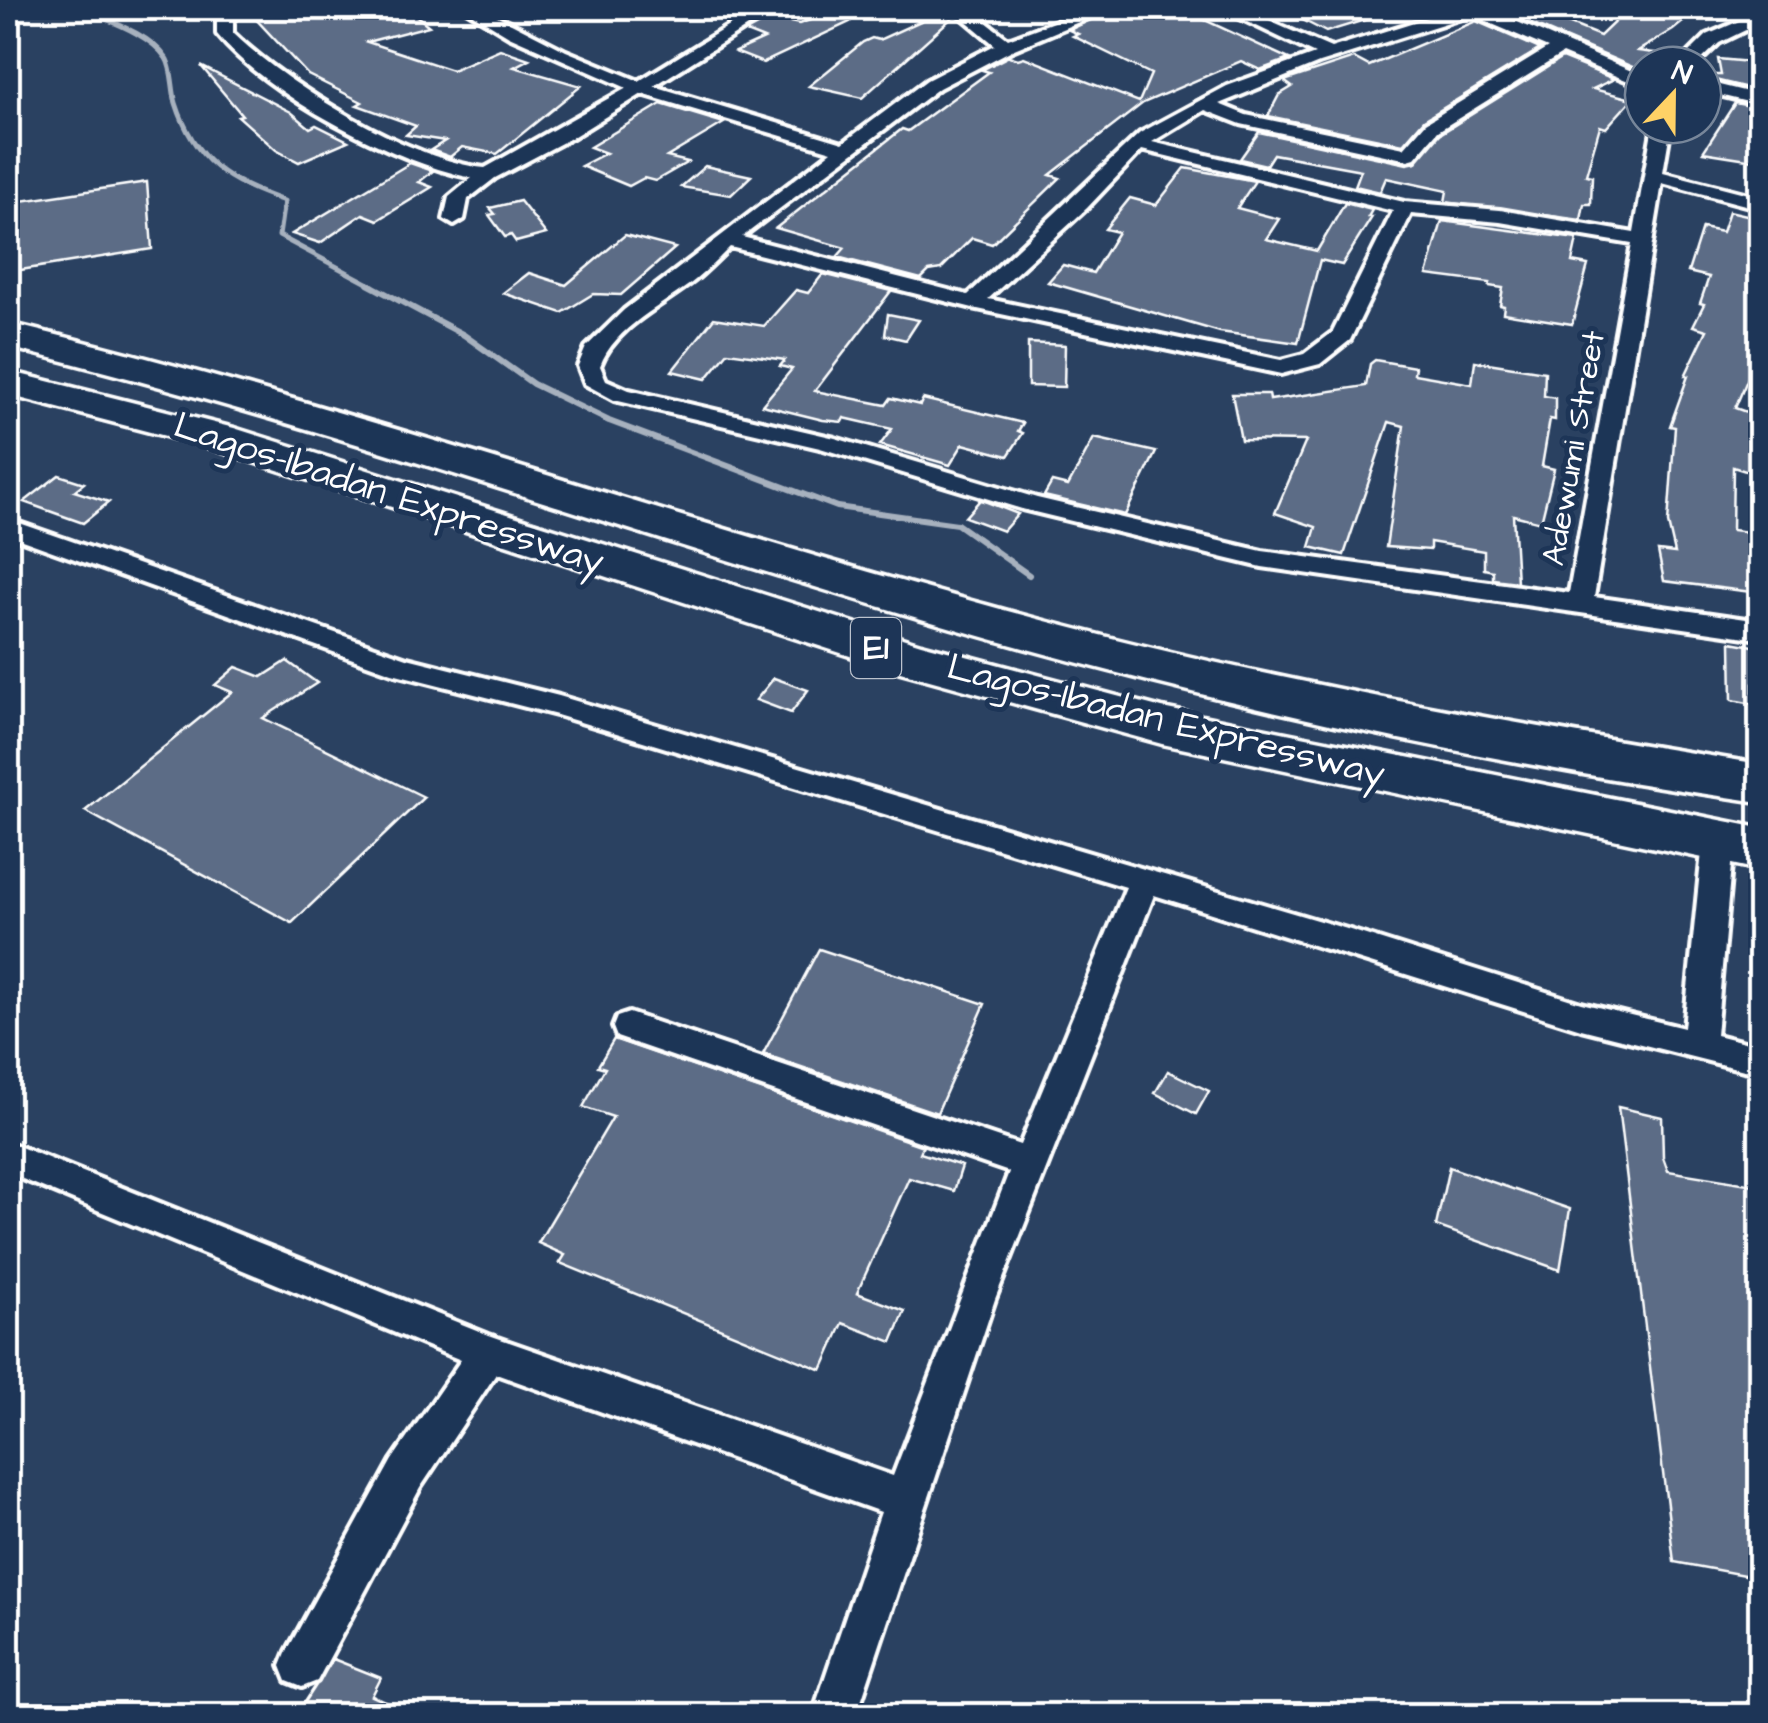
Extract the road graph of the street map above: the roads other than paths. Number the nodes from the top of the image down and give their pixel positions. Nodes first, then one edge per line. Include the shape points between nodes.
1 (233, 8) edge
2 (472, 8) edge
3 (769, 8) edge
4 (959, 8) edge
5 (1104, 8) edge
6 (1228, 8) edge
7 (1472, 8) edge
8 (1760, 18) edge
9 (1707, 45) edge
10 (1006, 46) junction
11 (1560, 48) junction
12 (1325, 52) junction
13 (1623, 74) edge
14 (638, 87) junction
15 (1723, 91) edge
16 (1760, 100) edge
17 (1205, 104) junction
18 (1138, 144) junction
19 (1659, 145) edge
20 (845, 150) junction
21 (488, 174) junction
22 (1654, 176) junction
23 (1760, 202) edge
24 (1404, 208) junction
25 (454, 219) dead end
26 (727, 238) junction
27 (1642, 240) junction
28 (972, 302) junction
29 (8, 335) edge
30 (8, 383) edge
31 (8, 527) edge
32 (1580, 603) junction
33 (1760, 630) edge
34 (1760, 783) edge
35 (1739, 846) edge
36 (1144, 881) junction
37 (629, 1027) dead end
38 (1699, 1046) junction
39 (1760, 1060) edge
40 (8, 1156) edge
41 (1029, 1164) junction
42 (488, 1353) junction
43 (903, 1500) junction
44 (302, 1666) dead end
45 (834, 1716) edge

1 - 21 street via 225,34 292,93 451,168
2 - 14 street
3 - 14 street
4 - 10 street
5 - 10 street
6 - 12 street
7 - 11 street
7 - 12 street
8 - 9 street
10 - 20 street via 933,84
11 - 13 street
11 - 17 street via 1432,127 1408,154 1240,118
12 - 17 street
14 - 20 street
14 - 21 street
15 - 16 street
17 - 18 street
18 - 24 street
18 - 28 street
19 - 22 street, Adewumi Street
20 - 26 street
21 - 25 street via 459,197
22 - 23 street
22 - 27 street, Adewumi Street
24 - 27 street
24 - 28 street via 1342,335 1296,365
26 - 28 street
26 - 32 street via 594,352 589,366 596,384 1030,504 1262,559
27 - 32 street, Adewumi Street
29 - 34 highway, Lagos-Ibadan Expressway / E1 via 170,373 1111,655 1599,757
30 - 35 highway, Lagos-Ibadan Expressway / E1 via 183,427 910,658 1126,716
31 - 36 street via 401,666 560,706
32 - 33 street, Adewumi Street
35 - 38 street
36 - 38 street
36 - 41 street
37 - 41 street
38 - 39 street
40 - 42 street
41 - 43 street
42 - 43 street
42 - 44 street via 406,1474
43 - 45 street

